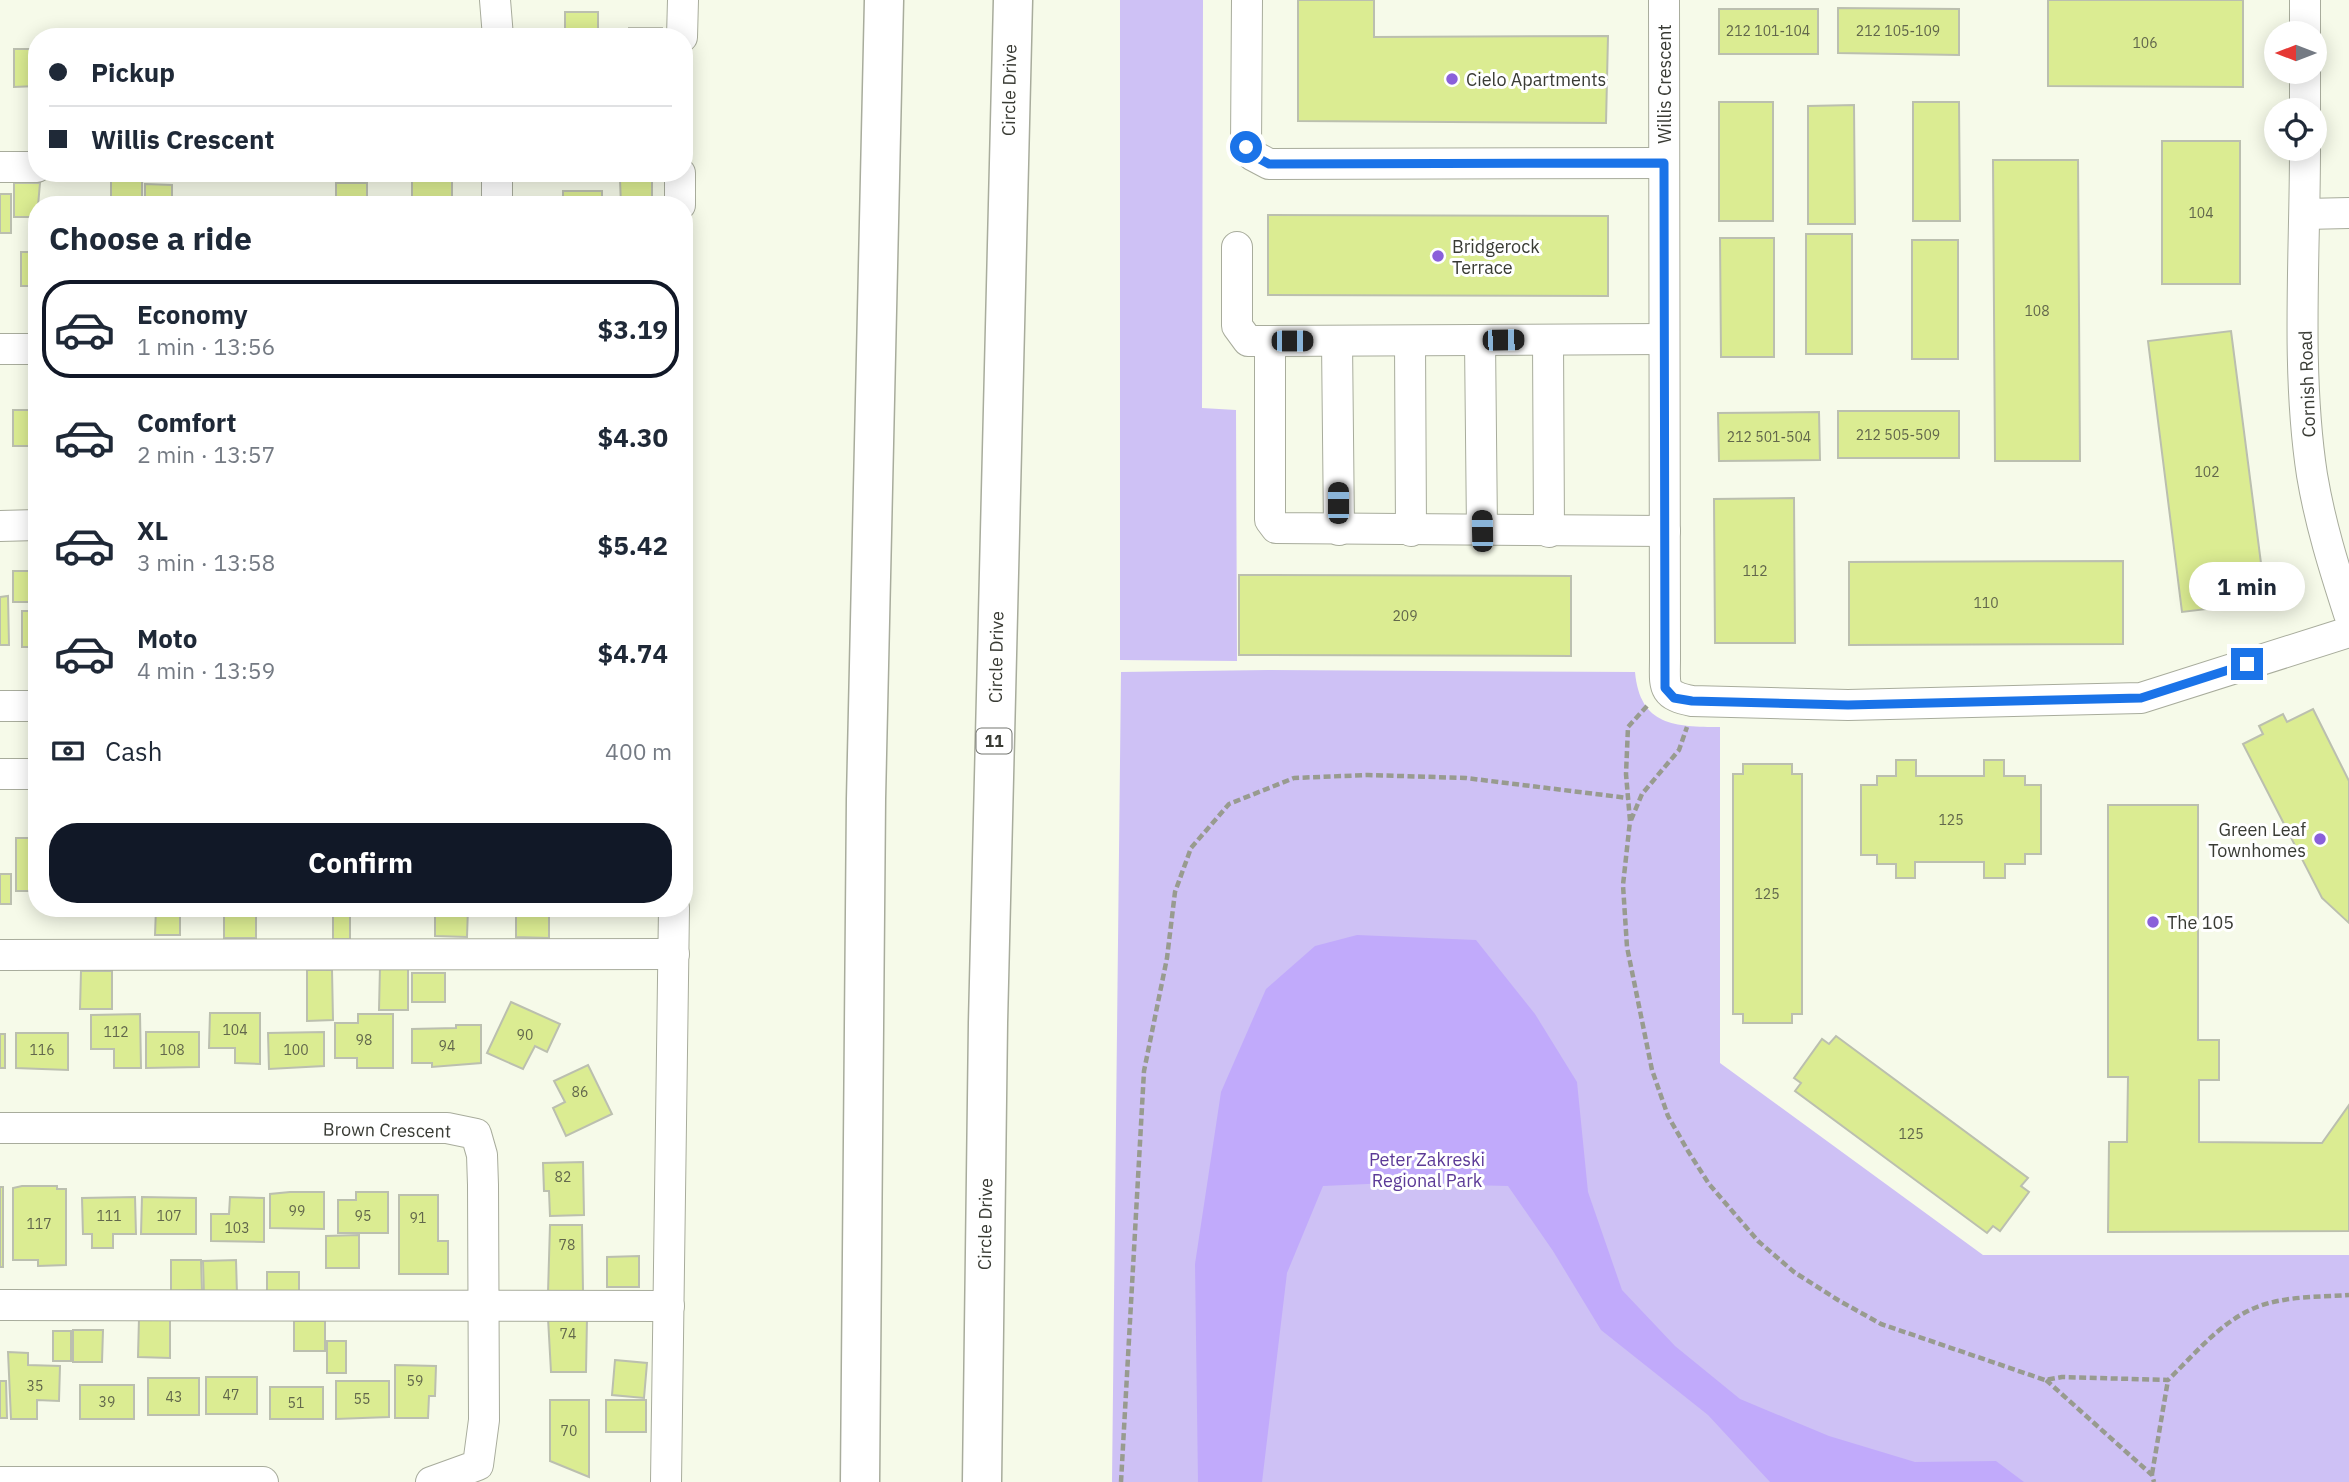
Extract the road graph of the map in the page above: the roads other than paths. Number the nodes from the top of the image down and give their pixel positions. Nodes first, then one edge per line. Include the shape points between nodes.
1 (495, 0) edge
2 (683, 0) edge
3 (884, 0) edge
4 (1013, 0) edge
5 (1247, 0) edge
6 (1664, 0) edge
7 (2305, 0) edge
8 (2305, 21) edge
9 (497, 28) edge
10 (682, 28) edge
11 (2305, 161) edge
12 (1664, 163) junction
13 (0, 167) edge
14 (28, 167) edge
15 (2305, 214) junction
16 (2349, 214) edge
17 (1237, 247) dead end
18 (1664, 339) junction
19 (1480, 340) junction
20 (1548, 340) junction
21 (1270, 341) junction
22 (1337, 341) junction
23 (1410, 341) junction
24 (0, 349) edge
25 (28, 349) edge
26 (0, 526) edge
27 (28, 526) edge
28 (1339, 530) junction
29 (1411, 531) junction
30 (1482, 531) junction
31 (1665, 531) junction
32 (1549, 532) junction
33 (2349, 614) edge
34 (2349, 632) edge
35 (0, 706) edge
36 (28, 706) edge
37 (0, 774) edge
38 (28, 774) edge
39 (674, 917) edge
40 (674, 954) junction
41 (0, 955) edge
42 (0, 1128) edge
43 (482, 1304) junction
44 (0, 1305) edge
45 (669, 1306) junction
46 (0, 1482) edge
47 (262, 1482) edge
48 (431, 1482) edge
49 (666, 1482) edge
50 (860, 1482) edge
51 (982, 1482) edge

1 - 9 street
2 - 10 street
3 - 50 highway via 866,799
4 - 51 highway, Circle Drive / 11 via 988,995
5 - 12 street via 1246,147 1269,164
6 - 12 street, Willis Crescent
7 - 8 street
11 - 15 street, Cornish Road
12 - 18 street, Willis Crescent
13 - 14 street
15 - 16 street
15 - 33 street, Cornish Road via 2305,399 2312,473 2325,542
17 - 21 street via 1237,326 1248,341
18 - 20 street
18 - 31 street, Willis Crescent
19 - 20 street
19 - 23 street
19 - 30 street
20 - 32 street
21 - 22 street
21 - 28 street via 1270,520 1281,530
22 - 23 street
22 - 28 street
23 - 29 street
24 - 25 street
26 - 27 street
28 - 29 street
29 - 30 street
30 - 32 street
31 - 32 street
31 - 34 street, Willis Crescent via 1665,688 1674,698 1692,701 1848,705 2141,698
35 - 36 street
37 - 38 street
39 - 40 street
40 - 41 street
40 - 45 street
42 - 43 street, Brown Crescent via 447,1128 476,1135 482,1155
43 - 44 street
43 - 45 street
43 - 48 street, Brown Crescent via 484,1420 478,1465
45 - 49 street
46 - 47 street

